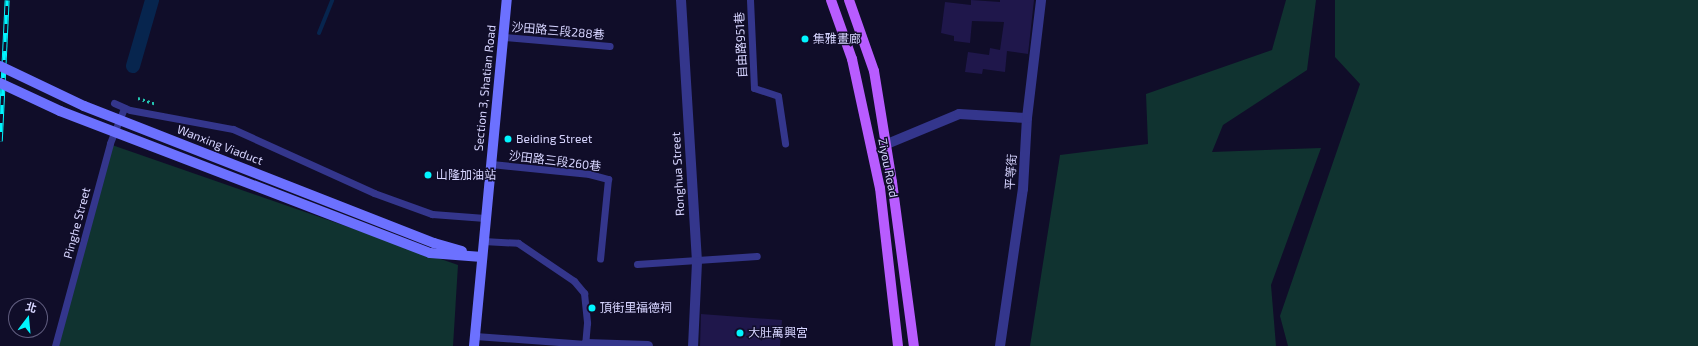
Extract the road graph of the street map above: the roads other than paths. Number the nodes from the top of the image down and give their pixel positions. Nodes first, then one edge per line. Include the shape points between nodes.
1 (507, 0) edge
2 (681, 0) edge
3 (750, 0) edge
4 (830, 0) edge
5 (849, 0) edge
6 (1041, 0) edge
7 (504, 37) junction
8 (610, 46) dead end
9 (0, 66) edge
10 (0, 83) edge
11 (114, 103) dead end
12 (124, 108) junction
13 (1027, 118) junction
14 (785, 143) dead end
15 (887, 144) junction
16 (490, 164) junction
17 (485, 218) junction
18 (483, 241) junction
19 (758, 256) dead end
20 (482, 257) junction
21 (600, 259) dead end
22 (697, 262) junction
23 (637, 264) dead end
24 (474, 341) edge
25 (586, 345) edge
26 (55, 346) edge
27 (648, 346) edge
28 (693, 346) edge
29 (898, 346) edge
30 (914, 346) edge
31 (1000, 346) edge

1 - 7 street, Section 3, Shatian Road
2 - 22 street, Ronghua Street
3 - 14 lane, 自由路951巷 via 754,88 778,96
4 - 29 main road, Ziyou Road via 852,59 880,188
5 - 15 main road, Ziyou Road via 874,70
6 - 13 street, 平等街
7 - 8 lane, 沙田路三段288巷
7 - 16 street, Section 3, Shatian Road
9 - 20 street, Wanxing Viaduct, bridge via 84,106 434,243
10 - 20 street, bridge via 60,111 430,253
11 - 12 lane
12 - 17 lane via 233,129 374,193 432,214
12 - 26 lane, Pinghe Street via 110,143
13 - 15 street via 959,114
13 - 31 street, 平等街 via 1023,189
15 - 30 main road, Ziyou Road
16 - 17 street, Section 3, Shatian Road
16 - 21 lane, 沙田路三段260巷 via 589,174 608,179
17 - 18 street, Section 3, Shatian Road
18 - 20 street, Section 3, Shatian Road
18 - 25 lane via 518,243 574,281 584,293
19 - 22 lane
20 - 24 street, Section 3, Shatian Road
22 - 23 lane
22 - 28 street, Ronghua Street
24 - 25 lane
25 - 27 street

